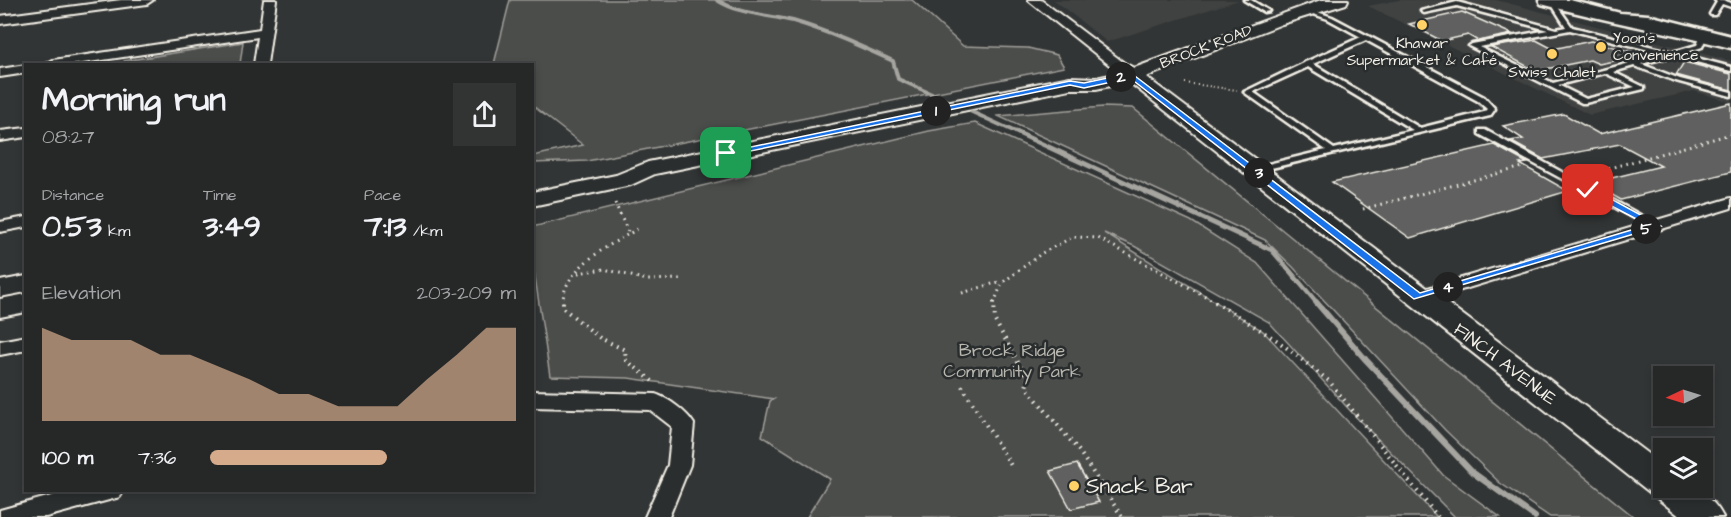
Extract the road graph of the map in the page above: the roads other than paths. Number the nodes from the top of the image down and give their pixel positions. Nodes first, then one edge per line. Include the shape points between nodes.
1 (147, 0) edge
2 (270, 0) edge
3 (1034, 0) edge
4 (1247, 0) edge
5 (1340, 0) edge
6 (1549, 0) edge
7 (1578, 0) edge
8 (1719, 1) edge
9 (1731, 5) edge
10 (1314, 8) edge
11 (1266, 11) junction
12 (1424, 11) dead end
13 (1713, 14) dead end
14 (0, 20) edge
15 (1648, 21) junction
16 (1570, 28) junction
17 (1556, 30) junction
18 (266, 32) junction
19 (1704, 35) junction
20 (1366, 38) junction
21 (1731, 42) edge
22 (1676, 55) junction
23 (60, 63) edge
24 (261, 63) edge
25 (1307, 63) junction
26 (1635, 64) junction
27 (24, 69) edge
28 (1731, 69) edge
29 (1606, 71) junction
30 (1126, 72) junction
31 (0, 73) edge
32 (1551, 85) junction
33 (1731, 94) edge
34 (1420, 130) junction
35 (24, 132) edge
36 (1482, 132) dead end
37 (0, 136) edge
38 (1332, 151) junction
39 (648, 169) junction
40 (1255, 170) junction
41 (534, 186) edge
42 (534, 199) edge
43 (1731, 203) edge
44 (24, 222) edge
45 (1656, 226) junction
46 (0, 227) edge
47 (24, 284) edge
48 (0, 289) edge
49 (1418, 297) junction
50 (24, 303) edge
51 (0, 308) edge
52 (24, 343) edge
53 (0, 348) edge
54 (534, 399) edge
55 (1653, 477) edge
56 (104, 492) edge
57 (1681, 498) edge
58 (9, 517) edge
59 (657, 517) edge
60 (1706, 517) edge

1 - 14 street
2 - 18 street
3 - 30 street, FINCH AVENUE
4 - 11 lane
5 - 10 main road, BROCK ROAD
6 - 15 main road via 1620,19
6 - 16 lane
7 - 15 main road via 1629,12
8 - 9 lane
8 - 13 lane
10 - 11 main road, BROCK ROAD
10 - 20 lane
10 - 30 main road, BROCK ROAD
11 - 30 main road, BROCK ROAD
12 - 17 lane via 1457,4
15 - 19 main road
16 - 17 lane
16 - 22 lane
17 - 32 lane via 1472,45
18 - 23 street
18 - 24 street
19 - 21 main road
19 - 22 lane via 1700,46
20 - 25 lane
20 - 34 lane via 1481,99 1491,109 1487,114
22 - 26 lane
22 - 28 lane
25 - 34 lane
25 - 38 lane via 1248,92
26 - 29 lane
26 - 33 lane
27 - 31 street
29 - 32 lane
29 - 32 lane via 1642,88 1584,101
30 - 39 main road, BROCK ROAD via 1084,85 1070,83
30 - 40 main road, FINCH AVENUE
34 - 38 lane
35 - 37 street
36 - 45 lane
38 - 40 lane
39 - 41 main road, BROCK ROAD via 619,168
39 - 42 main road, BROCK ROAD via 623,180
40 - 49 main road, FINCH AVENUE
43 - 45 street
44 - 46 street
45 - 49 street
47 - 48 main road
49 - 55 main road, FINCH AVENUE
50 - 51 main road
52 - 53 street
54 - 59 street via 655,402 683,424 679,465
56 - 58 street
57 - 60 main road, FINCH AVENUE

